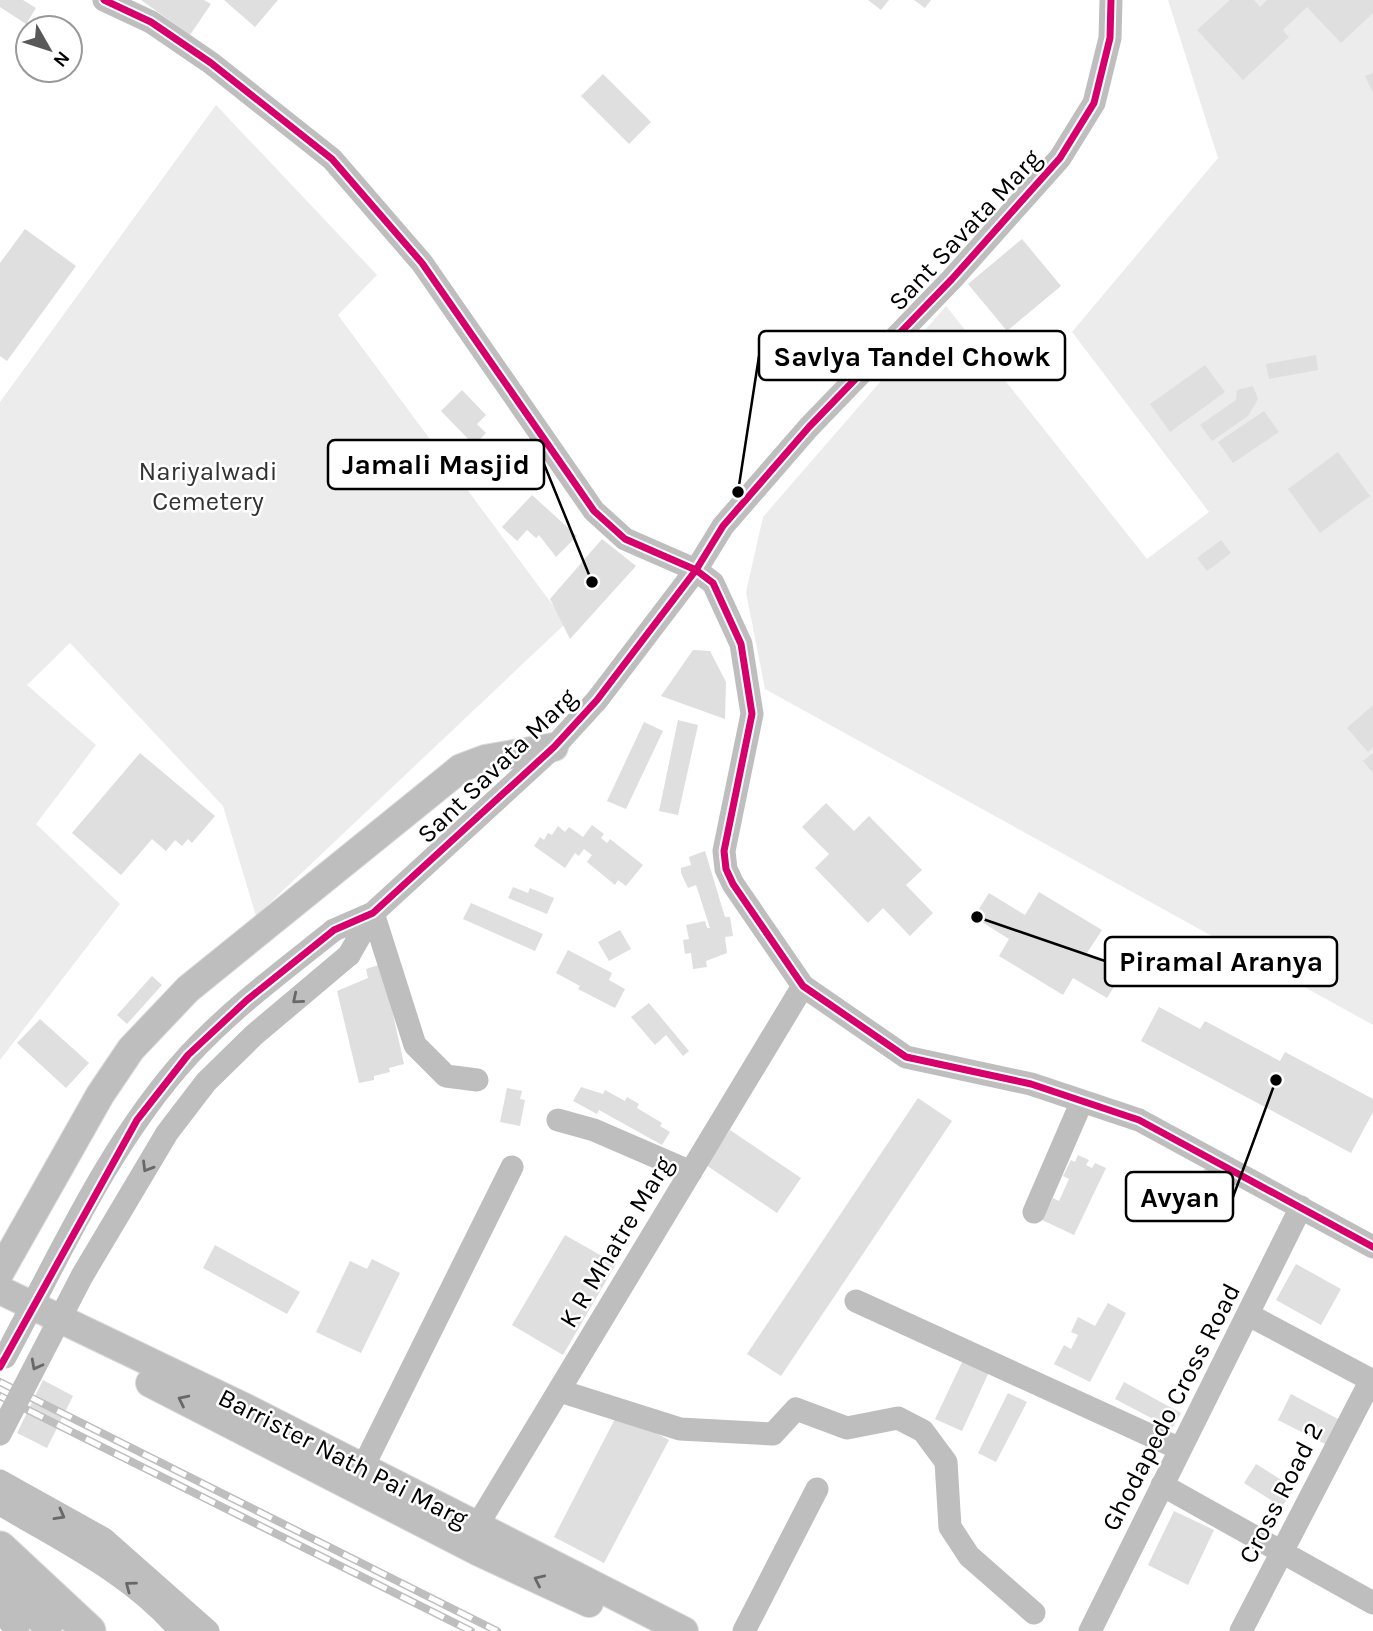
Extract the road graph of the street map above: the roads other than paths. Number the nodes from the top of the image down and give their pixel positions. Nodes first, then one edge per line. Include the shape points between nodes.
1 (104, 0) edge
2 (1111, 0) edge
3 (696, 570) junction
4 (554, 747) junction
5 (373, 913) junction
6 (803, 986) junction
7 (477, 1080) dead end
8 (1082, 1101) junction
9 (558, 1120) dead end
10 (512, 1167) dead end
11 (691, 1172) junction
12 (1301, 1207) junction
13 (1034, 1212) dead end
14 (1373, 1247) edge
15 (0, 1272) edge
16 (0, 1290) edge
17 (856, 1301) dead end
18 (0, 1309) edge
19 (1249, 1315) junction
20 (2, 1360) edge
21 (1372, 1381) edge
22 (560, 1391) junction
23 (0, 1434) edge
24 (1180, 1449) junction
25 (363, 1467) junction
26 (0, 1481) edge
27 (1163, 1485) junction
28 (817, 1489) dead end
29 (0, 1504) edge
30 (477, 1526) junction
31 (0, 1548) edge
32 (1282, 1552) junction
33 (0, 1579) edge
34 (1373, 1603) edge
35 (0, 1611) edge
36 (1034, 1613) dead end
37 (18, 1631) edge
38 (56, 1631) edge
39 (89, 1631) edge
40 (180, 1631) edge
41 (208, 1631) edge
42 (645, 1631) edge
43 (684, 1631) edge
44 (744, 1631) edge
45 (1090, 1631) edge
46 (1241, 1631) edge

1 - 3 street via 151,22 211,63 332,159 422,263 594,511 625,539
2 - 3 street, Sant Savata Marg via 1110,38 1094,103 1060,158 952,279 809,427 723,526
3 - 4 street, Sant Savata Marg via 597,700
3 - 6 street via 713,583 741,643 752,714 724,852 726,869
4 - 5 street, Sant Savata Marg
4 - 15 main road via 461,768 188,989 131,1049 100,1095
5 - 7 street via 415,1045 446,1076
5 - 20 street, Sant Savata Marg, bridge via 334,930 188,1055 137,1120
5 -> 23 street, Sant Savata Marg, bridge via 349,955 254,1035 206,1082 167,1133 82,1276
6 - 8 street via 906,1056 1031,1084
6 - 11 street, K R Mhatre Marg
8 - 12 street via 1139,1120
8 - 13 street
9 - 11 street via 594,1130
10 - 25 street
11 - 22 street, K R Mhatre Marg
12 - 14 street
12 - 19 street, Ghodapedo Cross Road
16 - 25 main road, Barrister Nath Pai Marg
17 - 24 street
42 -> 18 main road, Barrister Nath Pai Marg
19 - 21 street
19 - 24 street, Ghodapedo Cross Road
21 - 32 street, Cross Road 2
22 - 30 street, K R Mhatre Marg
22 - 36 street via 680,1429 773,1434 796,1409 847,1428 898,1418 923,1431 946,1462 950,1527 968,1556
24 - 27 street, Ghodapedo Cross Road
25 - 30 main road, Barrister Nath Pai Marg
26 -> 41 street via 104,1539
27 - 32 street
27 - 45 street, Ghodapedo Cross Road
28 - 44 street
40 -> 29 street via 163,1611 119,1577
30 - 43 main road, Barrister Nath Pai Marg
31 - 39 highway
32 - 34 street
32 - 46 street, Cross Road 2
33 - 38 highway
35 - 37 street

